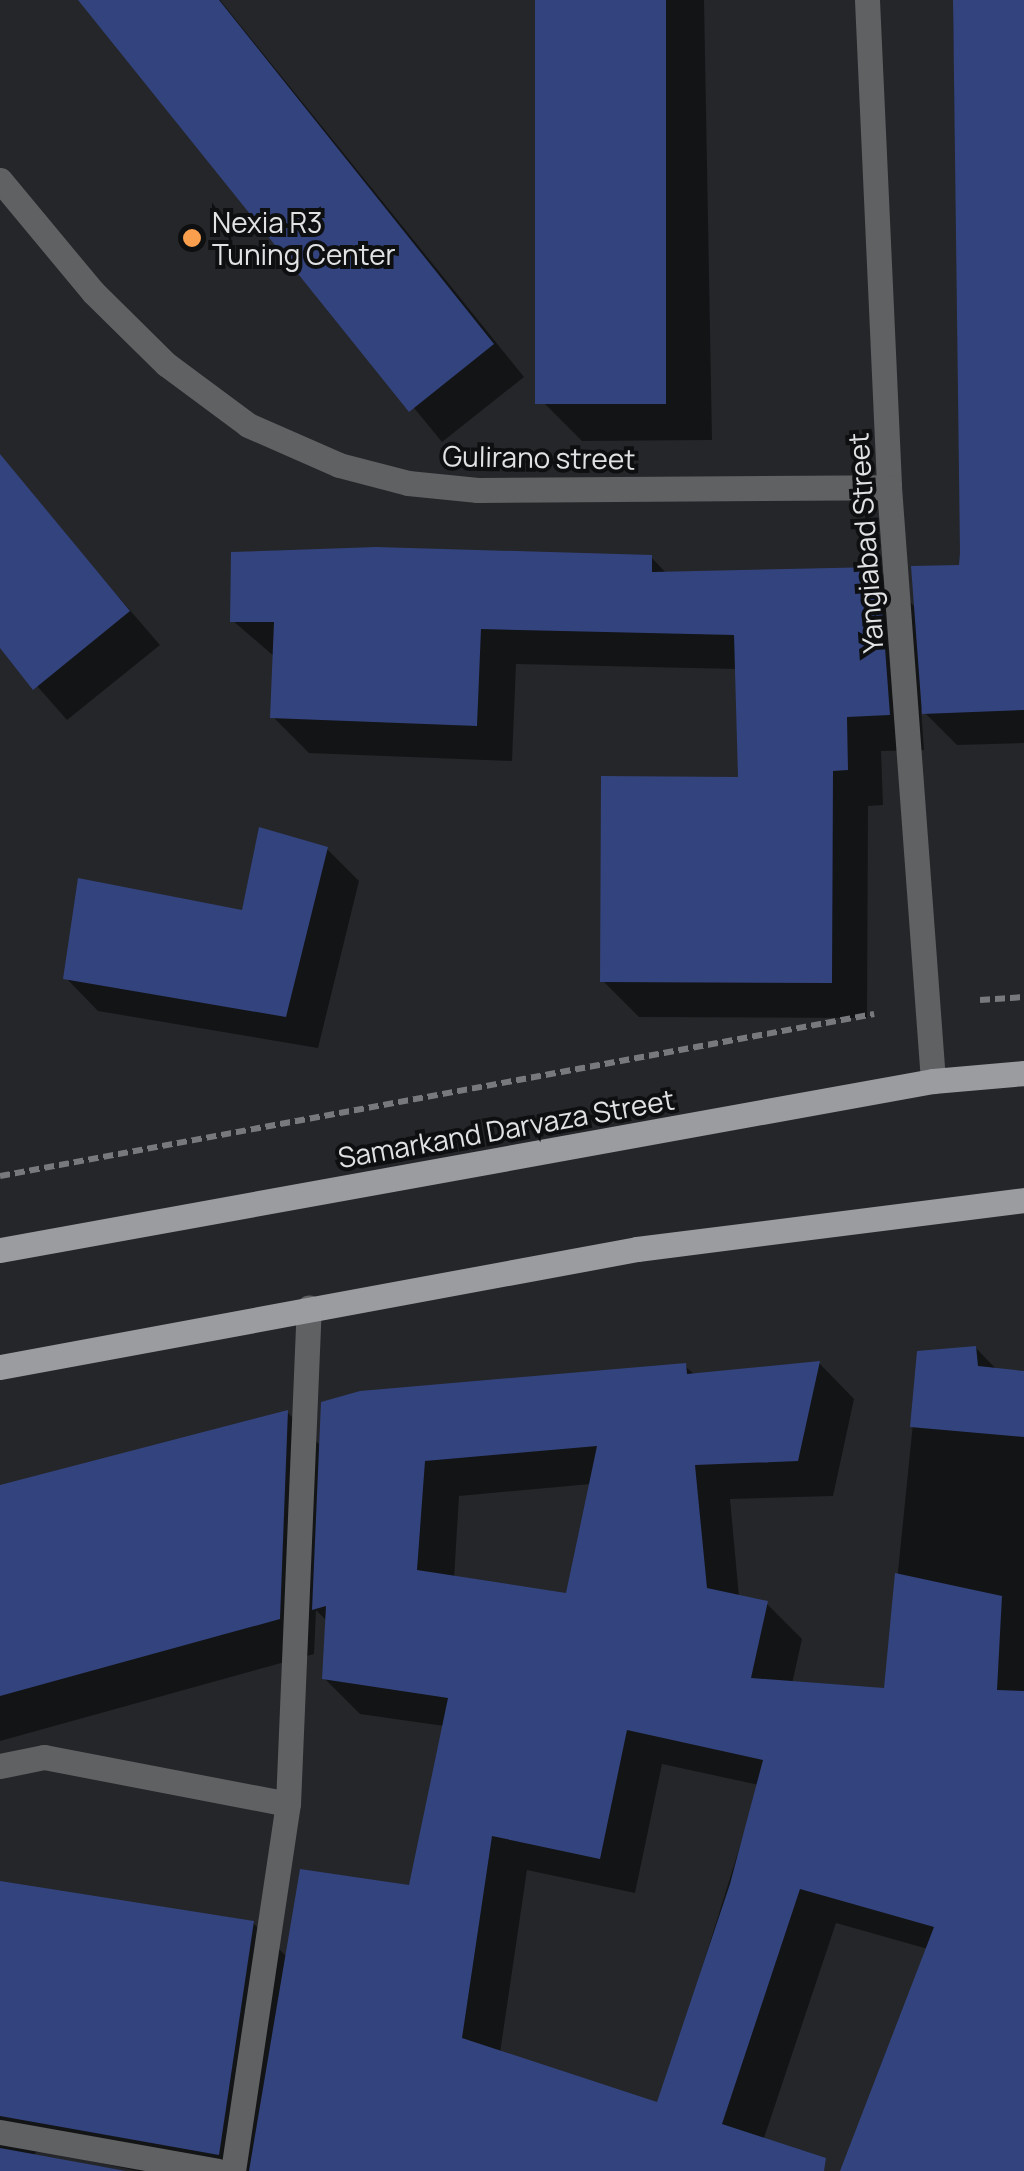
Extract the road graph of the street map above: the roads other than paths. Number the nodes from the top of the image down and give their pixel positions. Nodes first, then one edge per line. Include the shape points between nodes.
1 (866, 0) edge
2 (0, 180) edge
3 (889, 487) junction
4 (1024, 1072) edge
5 (933, 1081) junction
6 (1024, 1200) edge
7 (0, 1250) edge
8 (309, 1307) junction
9 (0, 1367) edge
10 (0, 1766) edge
11 (288, 1804) junction
12 (0, 2132) edge
13 (218, 2171) edge
14 (232, 2171) edge

1 - 3 street, Yangiabad Street
2 - 3 street, Gulirano street via 93,292 166,364 248,425 339,465 408,483 478,490
3 - 5 street, Yangiabad Street
4 - 5 main road, Samarkand Darvaza Street
5 - 7 main road, Samarkand Darvaza Street
6 - 8 main road via 637,1250
8 - 9 main road
8 - 11 street
10 - 11 street via 44,1757
11 - 14 street
12 - 13 street

